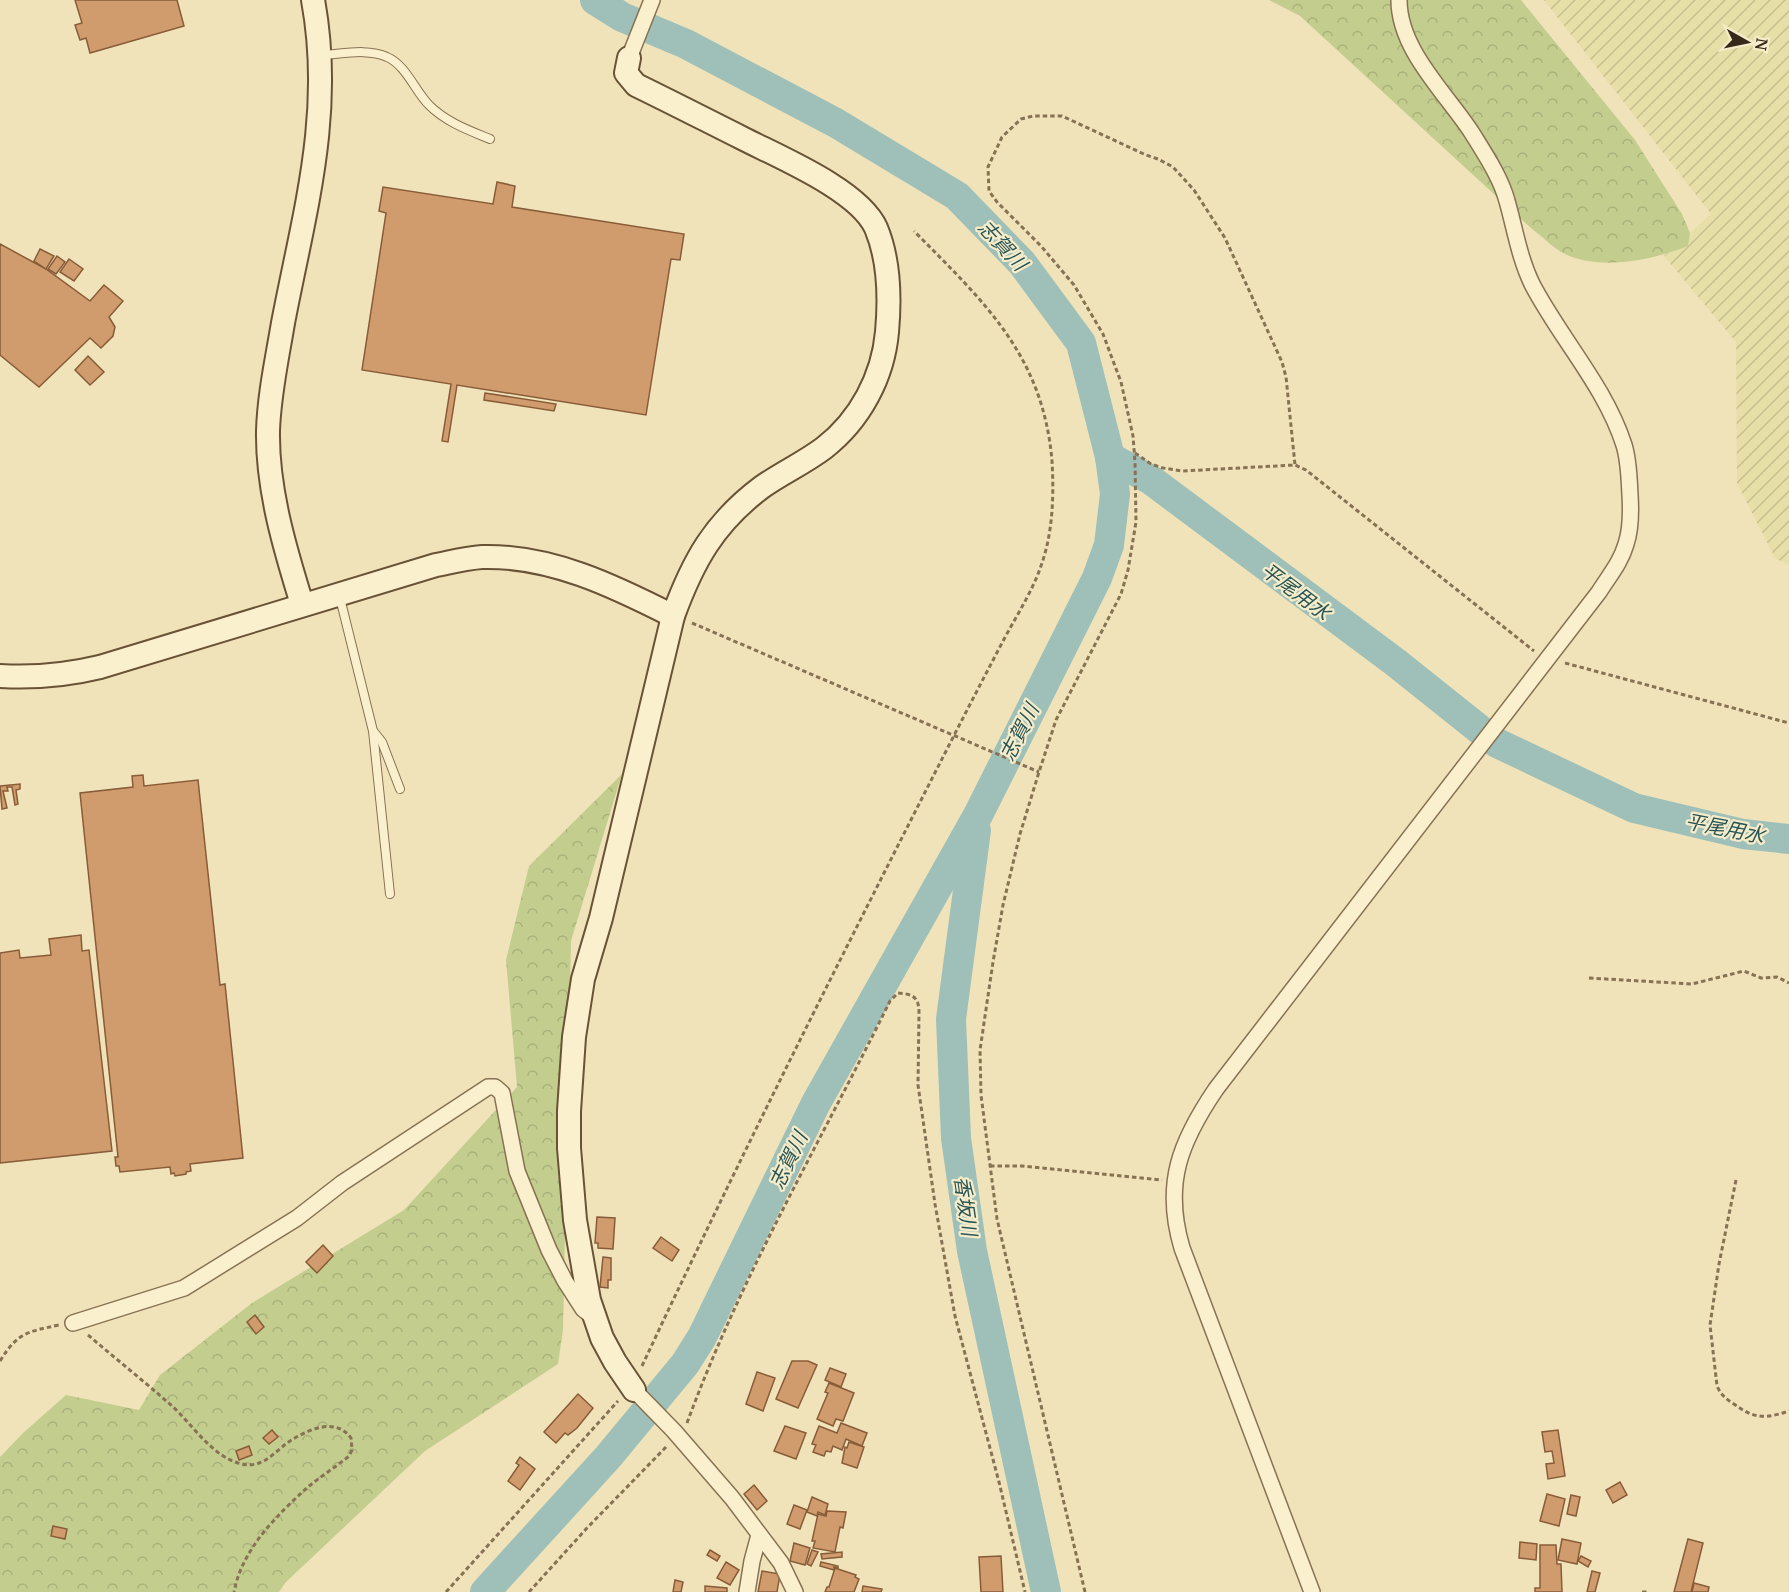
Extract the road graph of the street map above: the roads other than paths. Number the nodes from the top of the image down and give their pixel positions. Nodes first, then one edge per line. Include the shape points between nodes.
1 (313, 0) edge
2 (652, 0) edge
3 (1399, 0) edge
4 (321, 56) junction
5 (629, 58) joint
6 (490, 139) dead end
7 (339, 594) junction
8 (302, 604) junction
9 (673, 616) junction
10 (0, 676) edge
11 (373, 731) junction
12 (400, 789) dead end
13 (390, 894) dead end
14 (595, 1318) junction
15 (73, 1323) road end
16 (632, 1388) joint
17 (759, 1535) junction
18 (747, 1592) edge
19 (795, 1592) edge
20 (1312, 1592) edge

1 - 4 street
2 - 5 street
3 - 20 street via 1404,31 1497,176 1532,283 1612,416 1624,446 1630,502 1627,543 1599,592 1216,1089 1193,1128 1174,1181 1173,1212 1182,1248
4 - 6 lane via 370,53 388,57 439,115
4 - 8 street via 312,182 274,374 268,431 283,538
5 - 9 street via 626,73 636,85 818,177 867,214 875,228 885,267 889,300 886,345 879,372 856,415 824,448 762,488 720,526 686,579
7 - 8 street
7 - 9 street via 436,565 497,557 582,575
7 - 11 lane
8 - 10 street via 100,667 48,676
9 - 14 street via 583,979 574,1037 569,1148 579,1252
11 - 12 lane via 382,742
11 - 13 lane
14 - 15 street via 583,1309 549,1250 517,1171 502,1093 488,1087 342,1183 297,1218 184,1288
14 - 16 street
16 - 17 street via 732,1498
17 - 18 street
17 - 19 street via 781,1563

